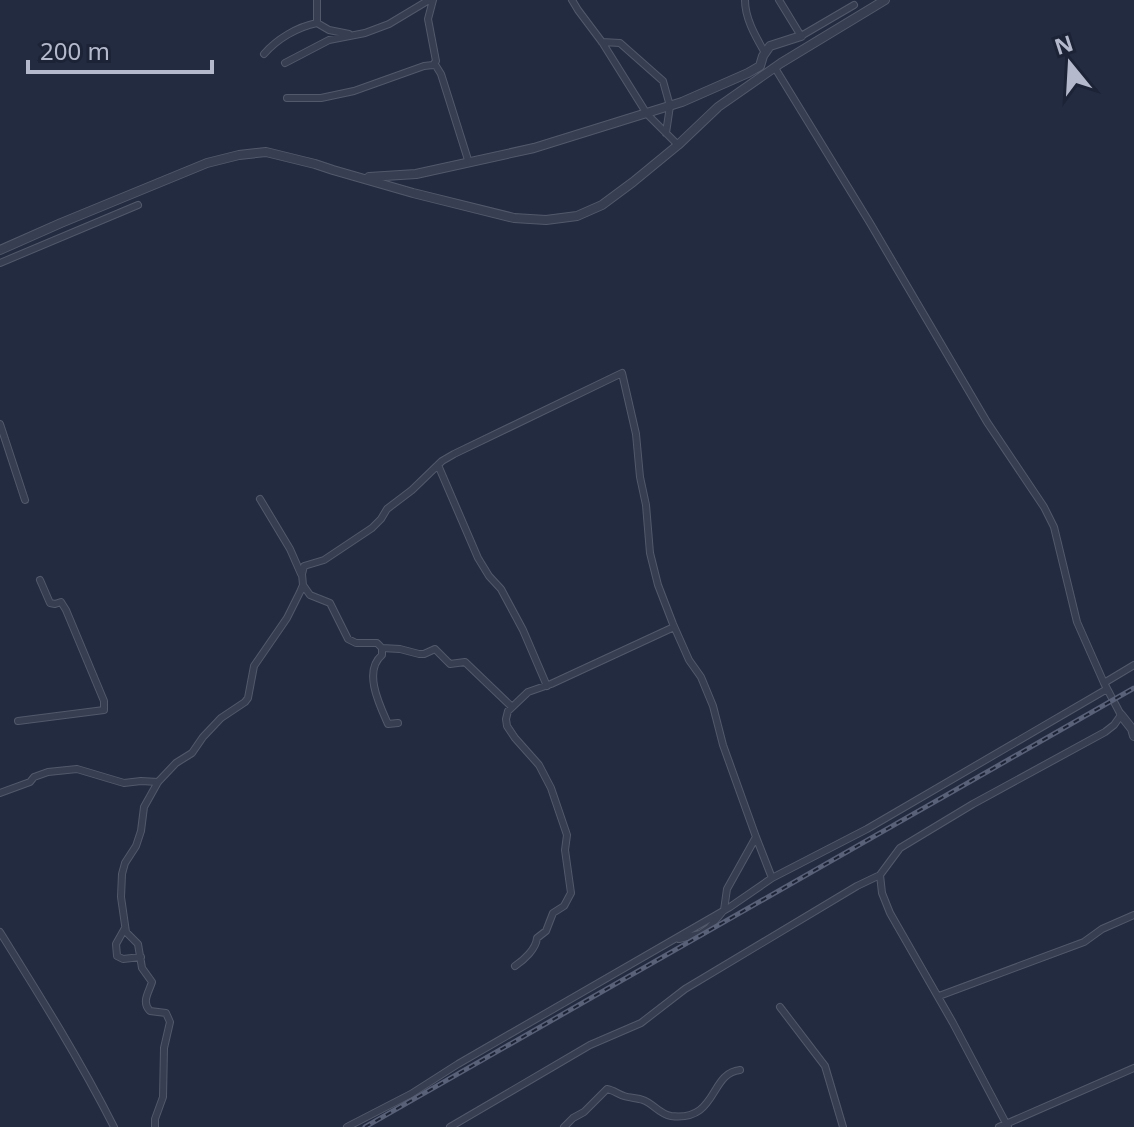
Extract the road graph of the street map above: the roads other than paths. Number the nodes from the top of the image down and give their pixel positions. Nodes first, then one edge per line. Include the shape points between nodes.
1 (317, 0) edge
2 (431, 0) edge
3 (572, 0) edge
4 (745, 0) edge
5 (779, 0) edge
6 (885, 0) edge
7 (854, 5) dead end
8 (411, 10) junction
9 (429, 17) junction
10 (317, 23) junction
11 (353, 35) junction
12 (801, 36) junction
13 (602, 42) junction
14 (765, 53) junction
15 (264, 54) dead end
16 (285, 63) dead end
17 (433, 65) junction
18 (775, 68) junction
19 (287, 98) dead end
20 (670, 106) junction
21 (647, 114) junction
22 (666, 133) junction
23 (678, 145) junction
24 (469, 163) junction
25 (363, 178) junction
26 (138, 205) dead end
27 (0, 250) edge
28 (0, 263) edge
29 (0, 424) edge
30 (438, 465) junction
31 (260, 499) dead end
32 (25, 500) dead end
33 (40, 580) dead end
34 (303, 581) junction
35 (674, 627) junction
36 (382, 648) junction
37 (1134, 665) edge
38 (547, 686) junction
39 (1106, 686) junction
40 (512, 707) junction
41 (1121, 715) junction
42 (18, 721) dead end
43 (398, 723) dead end
44 (1133, 732) edge
45 (158, 782) junction
46 (0, 793) edge
47 (756, 837) junction
48 (880, 875) junction
49 (772, 878) junction
50 (724, 910) junction
51 (1134, 915) edge
52 (125, 928) junction
53 (0, 932) edge
54 (141, 957) junction
55 (515, 966) dead end
56 (939, 996) junction
57 (780, 1007) dead end
58 (1134, 1068) edge
59 (740, 1070) dead end
60 (1005, 1126) edge
61 (114, 1127) edge
62 (155, 1127) edge
63 (347, 1127) edge
64 (450, 1127) edge
65 (564, 1127) edge
66 (843, 1127) edge

1 - 10 street
2 - 8 street
2 - 9 street
3 - 13 street
4 - 14 street
5 - 12 street
6 - 18 street
7 - 12 street
8 - 9 street
8 - 11 street via 386,26
9 - 17 street
10 - 11 street
10 - 15 street via 292,32
11 - 16 street via 329,40
12 - 14 street via 770,46
13 - 20 street via 620,43 663,81
13 - 21 street
14 - 20 street via 760,66 748,73
17 - 19 street via 354,91
17 - 24 street via 441,74
18 - 23 street via 718,107
18 - 39 street via 987,422 1044,507 1077,622
20 - 21 street
20 - 22 street
21 - 22 street
21 - 24 street
22 - 23 street
23 - 25 street via 590,211 546,220 514,218
24 - 25 street
25 - 27 street via 283,155 239,155 178,174
26 - 28 street
29 - 32 street
30 - 34 street via 372,528 324,560 304,566
30 - 35 street via 622,373 635,426 650,553
30 - 38 street via 478,558 501,589
31 - 34 street
33 - 42 street via 50,603 61,602 66,610 104,710
34 - 36 street via 310,595 330,603 348,639
34 - 45 street via 287,618 254,666 248,698
35 - 38 street
35 - 47 street via 713,706
36 - 40 street via 419,654 435,649 450,664 465,662
36 - 43 street via 373,673 378,702 388,724
37 - 39 street
38 - 40 street via 528,692
39 - 41 street
39 - 49 street via 867,829
40 - 55 street via 507,726 539,765 567,833 572,889 546,931
41 - 44 street
41 - 48 street via 1105,732 900,848
45 - 46 street via 124,783 77,769 48,772
45 - 52 street via 122,874
47 - 49 street
47 - 50 street via 727,889
48 - 56 street via 890,913
48 - 64 street via 712,972 641,1023 590,1045
49 - 50 street
50 - 63 street
51 - 56 street via 1084,942
52 - 54 street
52 - 54 street via 116,944 117,956
53 - 61 street
54 - 62 street via 152,982 147,1008 166,1013 170,1022
56 - 60 street
57 - 66 street via 825,1066
58 - 60 street
59 - 65 street via 728,1074 695,1114 664,1114 644,1100 607,1089

